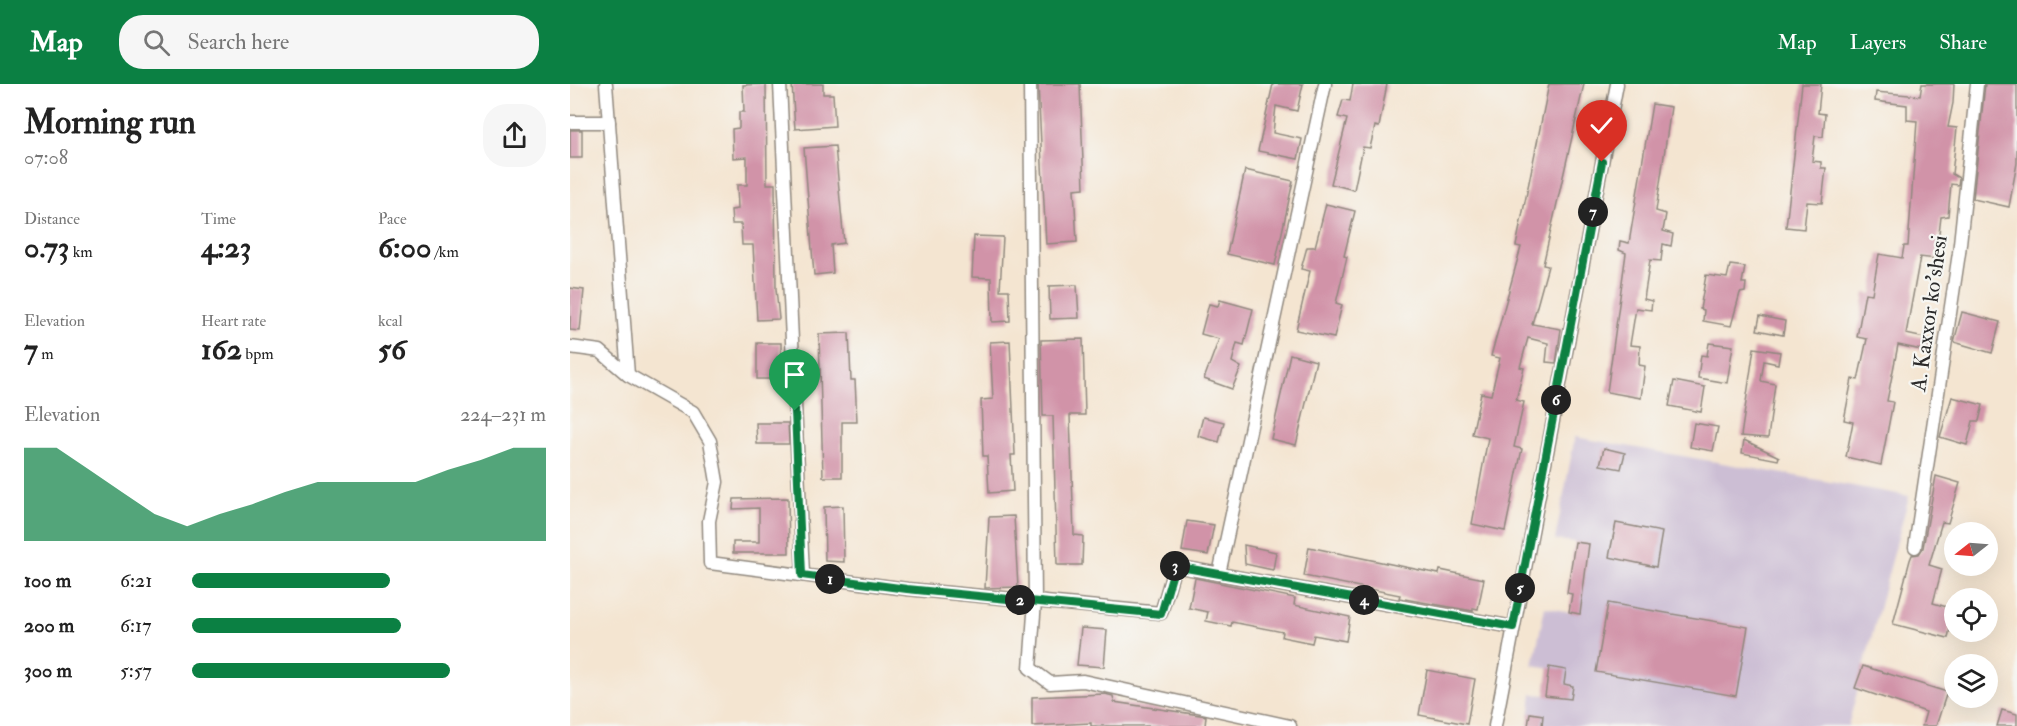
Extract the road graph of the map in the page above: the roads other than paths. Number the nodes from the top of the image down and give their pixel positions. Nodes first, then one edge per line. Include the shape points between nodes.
1 (606, 84) edge
2 (780, 84) edge
3 (1030, 84) edge
4 (1325, 84) edge
5 (1617, 84) edge
6 (1977, 84) edge
7 (570, 122) edge
8 (609, 122) junction
9 (570, 348) edge
10 (628, 375) junction
11 (1915, 547) dead end
12 (1219, 574) junction
13 (802, 575) junction
14 (1035, 601) junction
15 (1513, 627) junction
16 (1290, 726) edge
17 (1495, 726) edge

1 - 8 street
2 - 13 street
3 - 14 street
4 - 12 street
5 - 15 street
6 - 11 street, A. Kaxxor ko'shesi via 1959,253
7 - 8 street
8 - 10 street
9 - 10 street via 600,351
10 - 13 street via 693,412 710,441 717,482 709,522 710,563
12 - 14 street via 1175,566 1161,614
12 - 15 street
13 - 14 street
14 - 16 street via 1030,668 1050,683 1083,681
15 - 17 street

